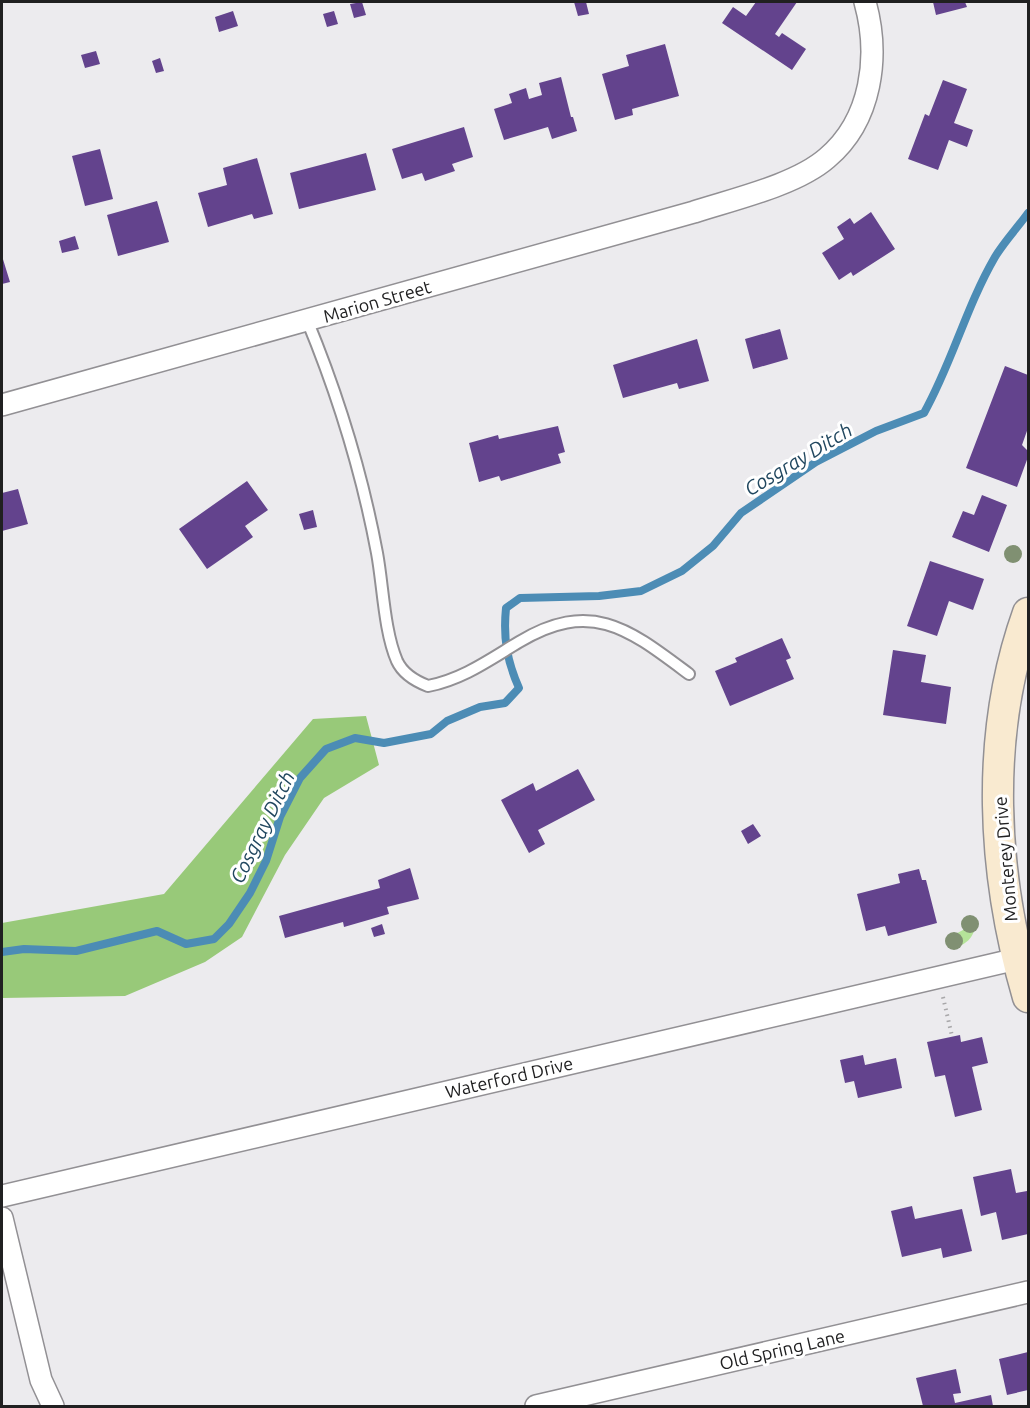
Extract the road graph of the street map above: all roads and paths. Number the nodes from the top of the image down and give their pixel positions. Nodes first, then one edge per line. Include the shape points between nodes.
1 (865, 2) edge
2 (307, 320) junction
3 (2, 405) edge
4 (1029, 614) edge
5 (689, 674) dead end
6 (1017, 959) junction
7 (943, 996) dead end
8 (1029, 997) edge
9 (952, 1036) dead end
10 (2, 1196) edge
11 (2, 1218) edge
12 (1029, 1292) edge
13 (53, 1407) edge
14 (536, 1407) edge

1 - 2 street, Marion Street via 873,70 858,121 827,159 784,183 694,212
2 - 3 street, Marion Street
2 - 5 lane via 352,447 397,661 407,674 428,686 462,676 542,631 579,621 611,624 638,637
4 - 6 street, Monterey Drive via 1005,710 999,762 998,819
6 - 8 street, Monterey Drive
6 - 10 street, Waterford Drive
7 - 9 path
11 - 13 street via 39,1371
12 - 14 street, Old Spring Lane

